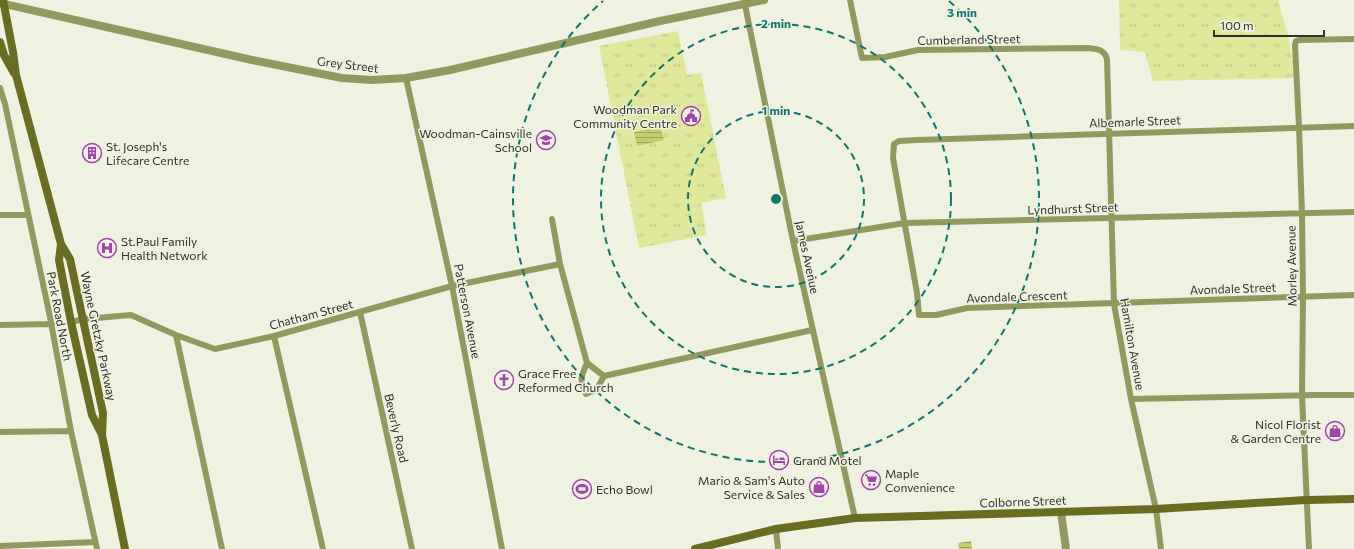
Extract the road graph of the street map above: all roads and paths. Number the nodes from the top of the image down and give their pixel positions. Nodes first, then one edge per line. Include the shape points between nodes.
1 (764, 0) edge
2 (850, 0) edge
3 (2, 2) edge
4 (745, 2) edge
5 (1354, 39) edge
6 (0, 42) edge
7 (1107, 59) joint
8 (16, 76) junction
9 (406, 78) junction
10 (0, 88) edge
11 (2, 104) edge
12 (1354, 126) edge
13 (1299, 127) junction
14 (1108, 133) junction
15 (1354, 212) edge
16 (28, 214) junction
17 (1302, 214) junction
18 (0, 215) edge
19 (1111, 218) junction
20 (552, 219) dead end
21 (905, 223) junction
22 (793, 241) junction
23 (61, 244) junction
24 (560, 264) junction
25 (452, 286) junction
26 (1354, 295) edge
27 (1303, 296) junction
28 (1114, 304) junction
29 (360, 312) junction
30 (84, 319) junction
31 (71, 322) junction
32 (52, 324) junction
33 (0, 325) edge
34 (812, 330) junction
35 (176, 334) junction
36 (274, 336) junction
37 (587, 363) junction
38 (604, 376) junction
39 (1302, 395) junction
40 (1354, 395) edge
41 (1131, 399) junction
42 (71, 431) junction
43 (0, 432) edge
44 (102, 435) junction
45 (1354, 499) edge
46 (1306, 500) junction
47 (1156, 509) junction
48 (1061, 512) junction
49 (855, 518) junction
50 (776, 529) junction
51 (95, 542) junction
52 (0, 547) edge
53 (97, 549) edge
54 (125, 549) edge
55 (222, 549) edge
56 (323, 549) edge
57 (412, 549) edge
58 (502, 549) edge
59 (695, 549) edge
60 (778, 549) edge
61 (1066, 549) edge
62 (1161, 549) edge
63 (1309, 549) edge

1 - 4 street, Grey Street
2 - 7 street, Cumberland Street via 862,58 885,57 918,50 1088,48 1104,52
3 - 8 main road, Wayne Gretzky Parkway via 14,52
3 - 9 street, Grey Street via 252,60 342,78
4 - 9 street, Grey Street
4 - 22 street, James Avenue
5 - 13 street, Morley Avenue via 1304,39 1296,42
6 - 8 main road, Wayne Gretzky Parkway
7 - 14 street, Hamilton Avenue
8 - 23 main road, Wayne Gretzky Parkway
9 - 25 street, Patterson Avenue
10 - 11 street, Park Road North
11 - 16 street, Park Road North
12 - 13 street, Albemarle Street
13 - 14 street, Albemarle Street
13 - 17 street, Morley Avenue
14 - 19 street, Hamilton Avenue
14 - 21 street, Albemarle Street via 899,141 894,144 893,158
15 - 17 street, Lyndhurst Street
16 - 18 street
16 - 32 street, Park Road North
17 - 19 street, Lyndhurst Street
17 - 27 street, Morley Avenue
19 - 21 street, Lyndhurst Street
19 - 28 street, Hamilton Avenue
20 - 24 street
21 - 22 street, Lyndhurst Street
21 - 28 street, Avondale Crescent via 919,315 936,315 967,308
22 - 34 street, James Avenue
23 - 30 main road, Wayne Gretzky Parkway via 70,259
23 - 31 main road, Wayne Gretzky Parkway via 59,260
24 - 25 street, Chatham Street
24 - 37 street
25 - 29 street, Chatham Street
25 - 58 street, Patterson Avenue
26 - 27 street, Avondale Street
27 - 28 street, Avondale Street
27 - 39 street, Morley Avenue
28 - 41 street, Hamilton Avenue
29 - 36 street, Chatham Street
29 - 57 street, Beverly Road
30 - 31 street, Chatham Street
30 - 35 street, Chatham Street via 131,315
30 - 44 main road, Wayne Gretzky Parkway via 103,413
31 - 44 main road, Wayne Gretzky Parkway via 92,415
32 - 33 street
32 - 42 street, Park Road North
34 - 38 street
34 - 49 street, James Avenue
35 - 36 street, Chatham Street via 215,349
35 - 55 street
36 - 56 street
37 - 38 street
37 - 38 street via 581,375 586,394 597,389
39 - 40 street
39 - 41 street
39 - 46 street, Morley Avenue
41 - 47 street, Hamilton Avenue
42 - 43 street
42 - 51 street, Park Road North
44 - 54 main road, Wayne Gretzky Parkway
45 - 46 main road, Colborne Street
46 - 47 main road, Colborne Street
46 - 63 street, Morley Avenue
47 - 48 main road, Colborne Street
47 - 62 street, Hamilton Avenue
48 - 49 main road, Colborne Street
48 - 61 street
49 - 50 main road, Colborne Street
50 - 59 main road, Colborne Street
50 - 60 street
51 - 52 street
51 - 53 street, Park Road North

